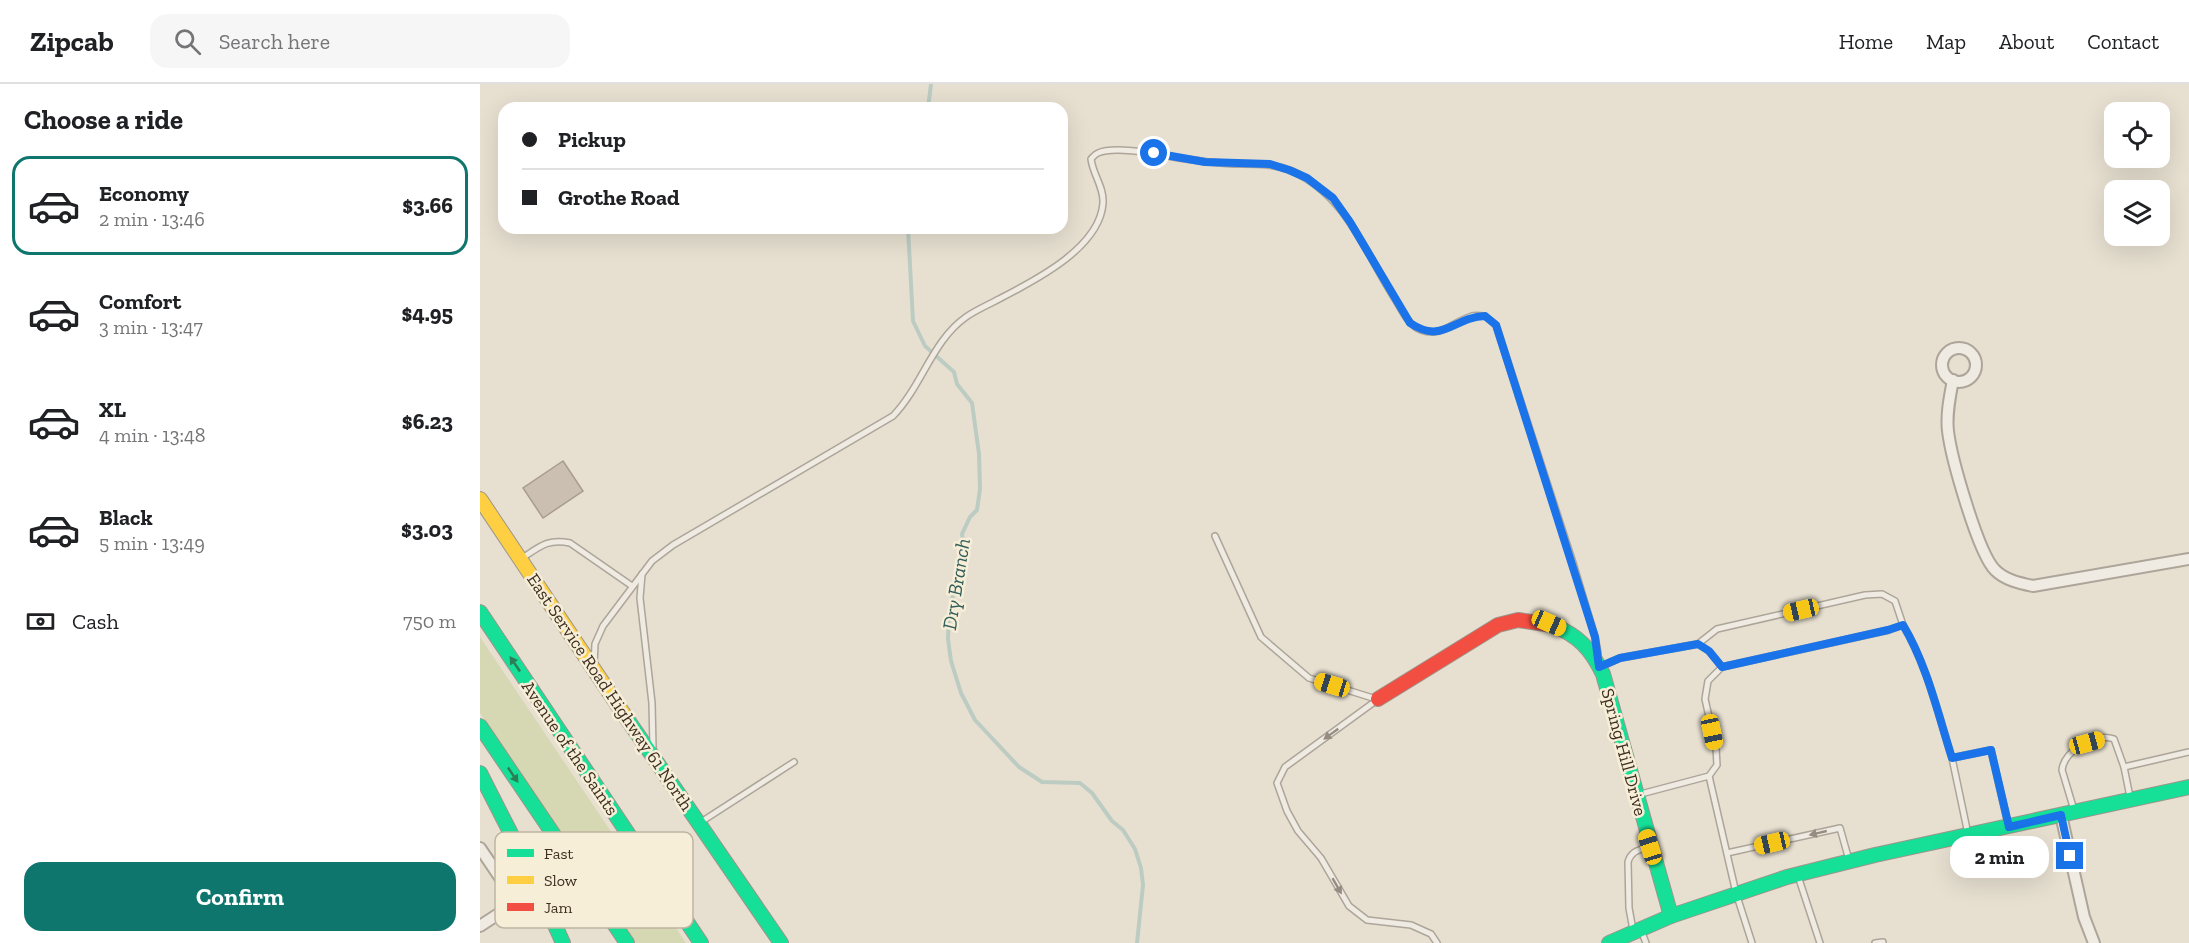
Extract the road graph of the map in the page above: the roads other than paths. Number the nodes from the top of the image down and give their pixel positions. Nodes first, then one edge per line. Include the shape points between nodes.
1 (1953, 380) dead end
2 (480, 499) edge
3 (1215, 536) dead end
4 (520, 560) junction
5 (2189, 560) edge
6 (642, 573) junction
7 (632, 586) junction
8 (480, 612) edge
9 (1903, 625) junction
10 (1698, 644) junction
11 (1599, 667) junction
12 (1722, 667) junction
13 (594, 669) junction
14 (1378, 699) junction
15 (480, 726) edge
16 (2189, 752) edge
17 (653, 755) junction
18 (1952, 758) junction
19 (794, 762) dead end
20 (2124, 767) junction
21 (480, 773) edge
22 (1709, 776) junction
23 (2189, 787) edge
24 (1636, 795) junction
25 (2131, 801) junction
26 (2075, 813) junction
27 (2061, 815) junction
28 (699, 822) junction
29 (2009, 827) junction
30 (510, 832) edge
31 (552, 832) edge
32 (627, 832) edge
33 (1969, 836) junction
34 (1650, 847) junction
35 (480, 848) edge
36 (1727, 853) junction
37 (1849, 862) junction
38 (495, 870) edge
39 (1798, 874) junction
40 (1736, 893) junction
41 (495, 916) edge
42 (1671, 916) junction
43 (480, 926) edge
44 (556, 928) edge
45 (617, 928) edge
46 (691, 928) edge
47 (1637, 930) junction
48 (1883, 942) edge
49 (563, 943) edge
50 (627, 943) edge
51 (701, 943) edge
52 (781, 943) edge
53 (1437, 943) edge
54 (1609, 943) edge
55 (1646, 943) edge
56 (1752, 943) edge
57 (1820, 943) edge
58 (1875, 943) edge
59 (2094, 943) edge

1 - 5 street via 1948,430 1959,476 1988,561 2004,577 2032,586
2 - 4 main road, East Service Road Highway 61 North
3 - 14 lane via 1262,637 1309,678
4 - 7 lane via 546,543 570,543
4 - 13 main road, East Service Road Highway 61 North
6 - 7 lane
6 - 11 lane via 673,545 893,416 904,405 946,335 966,316 1072,255 1095,228 1103,204 1091,159 1098,153 1134,151 1205,162 1270,164 1307,178 1333,198 1410,323 1433,332 1472,316 1485,316 1496,325 1589,616
6 - 17 lane via 640,598 652,703
7 - 13 lane via 603,626 595,644
32 -> 8 main road, Avenue of the Saints
9 - 10 lane via 1895,601 1882,594 1865,595 1717,629
9 - 12 lane
9 - 18 lane via 1927,680
10 - 11 lane via 1620,658
10 - 12 lane
11 - 14 main road, Spring Hill Drive via 1589,648 1566,631 1528,619 1506,622
11 - 24 main road, Spring Hill Drive
12 - 22 lane via 1708,681 1705,699 1717,765
13 - 17 main road, East Service Road Highway 61 North
14 -> 53 lane via 1285,767 1277,783 1298,831 1321,858 1349,906 1367,921 1411,925 1431,934
15 -> 31 main road
16 - 20 lane
17 - 28 main road, East Service Road Highway 61 North
18 - 29 lane via 1991,750
18 - 33 lane
19 - 28 lane
20 - 25 lane
20 - 26 lane via 2117,743 2108,737 2087,743 2067,757 2062,770
21 - 30 main road
22 - 24 lane
22 - 36 lane
23 - 25 main road
24 - 34 main road, Spring Hill Drive
25 - 26 main road
26 - 27 main road
27 - 29 main road
27 - 59 street via 2084,917
28 - 52 main road, East Service Road Highway 61 North
29 - 33 main road
33 - 37 main road
34 - 42 main road, Spring Hill Drive
34 - 47 lane via 1630,855 1628,862 1629,908
35 - 38 street
37 -> 36 lane via 1840,828
36 - 40 lane
37 - 39 main road
39 - 40 main road
39 - 57 lane
40 - 42 main road
40 - 56 lane
41 - 43 street
42 - 47 main road
44 - 49 main road
45 -> 50 main road
51 -> 46 main road, Avenue of the Saints
47 - 54 main road
47 - 55 lane
48 - 58 lane

